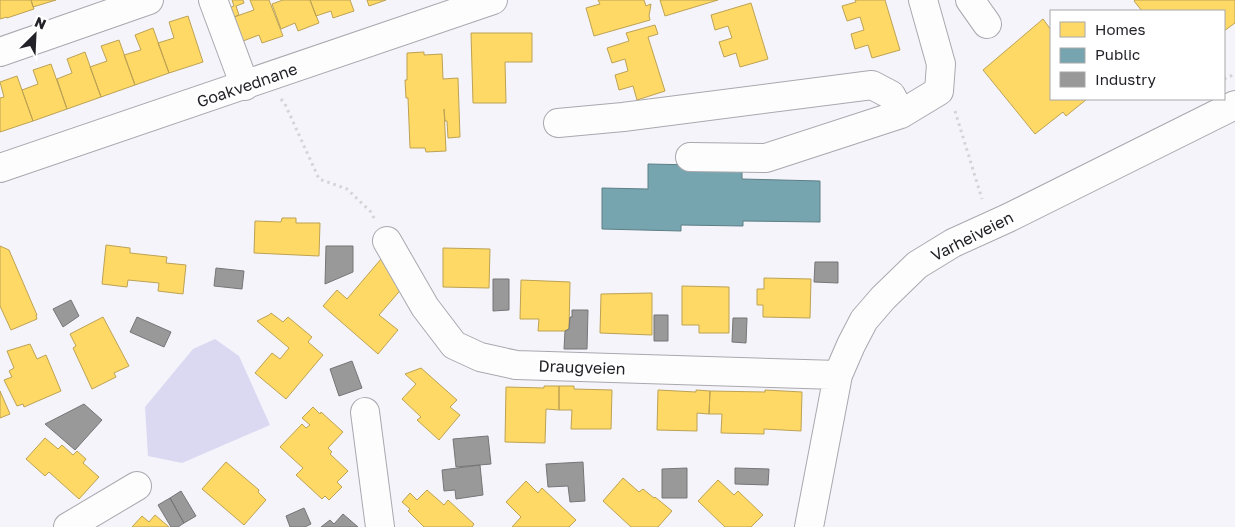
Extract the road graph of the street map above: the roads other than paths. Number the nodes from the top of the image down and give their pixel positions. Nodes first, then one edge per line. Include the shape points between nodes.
1 (149, 0) edge
2 (213, 0) edge
3 (493, 0) edge
4 (923, 0) edge
5 (970, 0) edge
6 (987, 24) dead end
7 (0, 52) edge
8 (255, 82) junction
9 (1235, 104) edge
10 (901, 114) junction
11 (558, 124) dead end
12 (690, 157) dead end
13 (0, 168) edge
14 (387, 241) road end
15 (838, 375) junction
16 (365, 412) dead end
17 (137, 486) dead end
18 (68, 527) edge
19 (380, 527) edge
20 (809, 527) edge

1 - 7 street
2 - 8 street
3 - 8 street, Goakvednane
4 - 10 street via 941,64 940,91
5 - 6 street
8 - 13 street, Goakvednane
9 - 15 street, Varheiveien via 953,243 917,265 864,320
10 - 11 street via 891,95 872,86
10 - 12 street via 766,158
14 - 15 street, Draugveien via 425,307 454,345 480,357 516,365
15 - 20 street, Varheiveien
16 - 19 street
17 - 18 street

